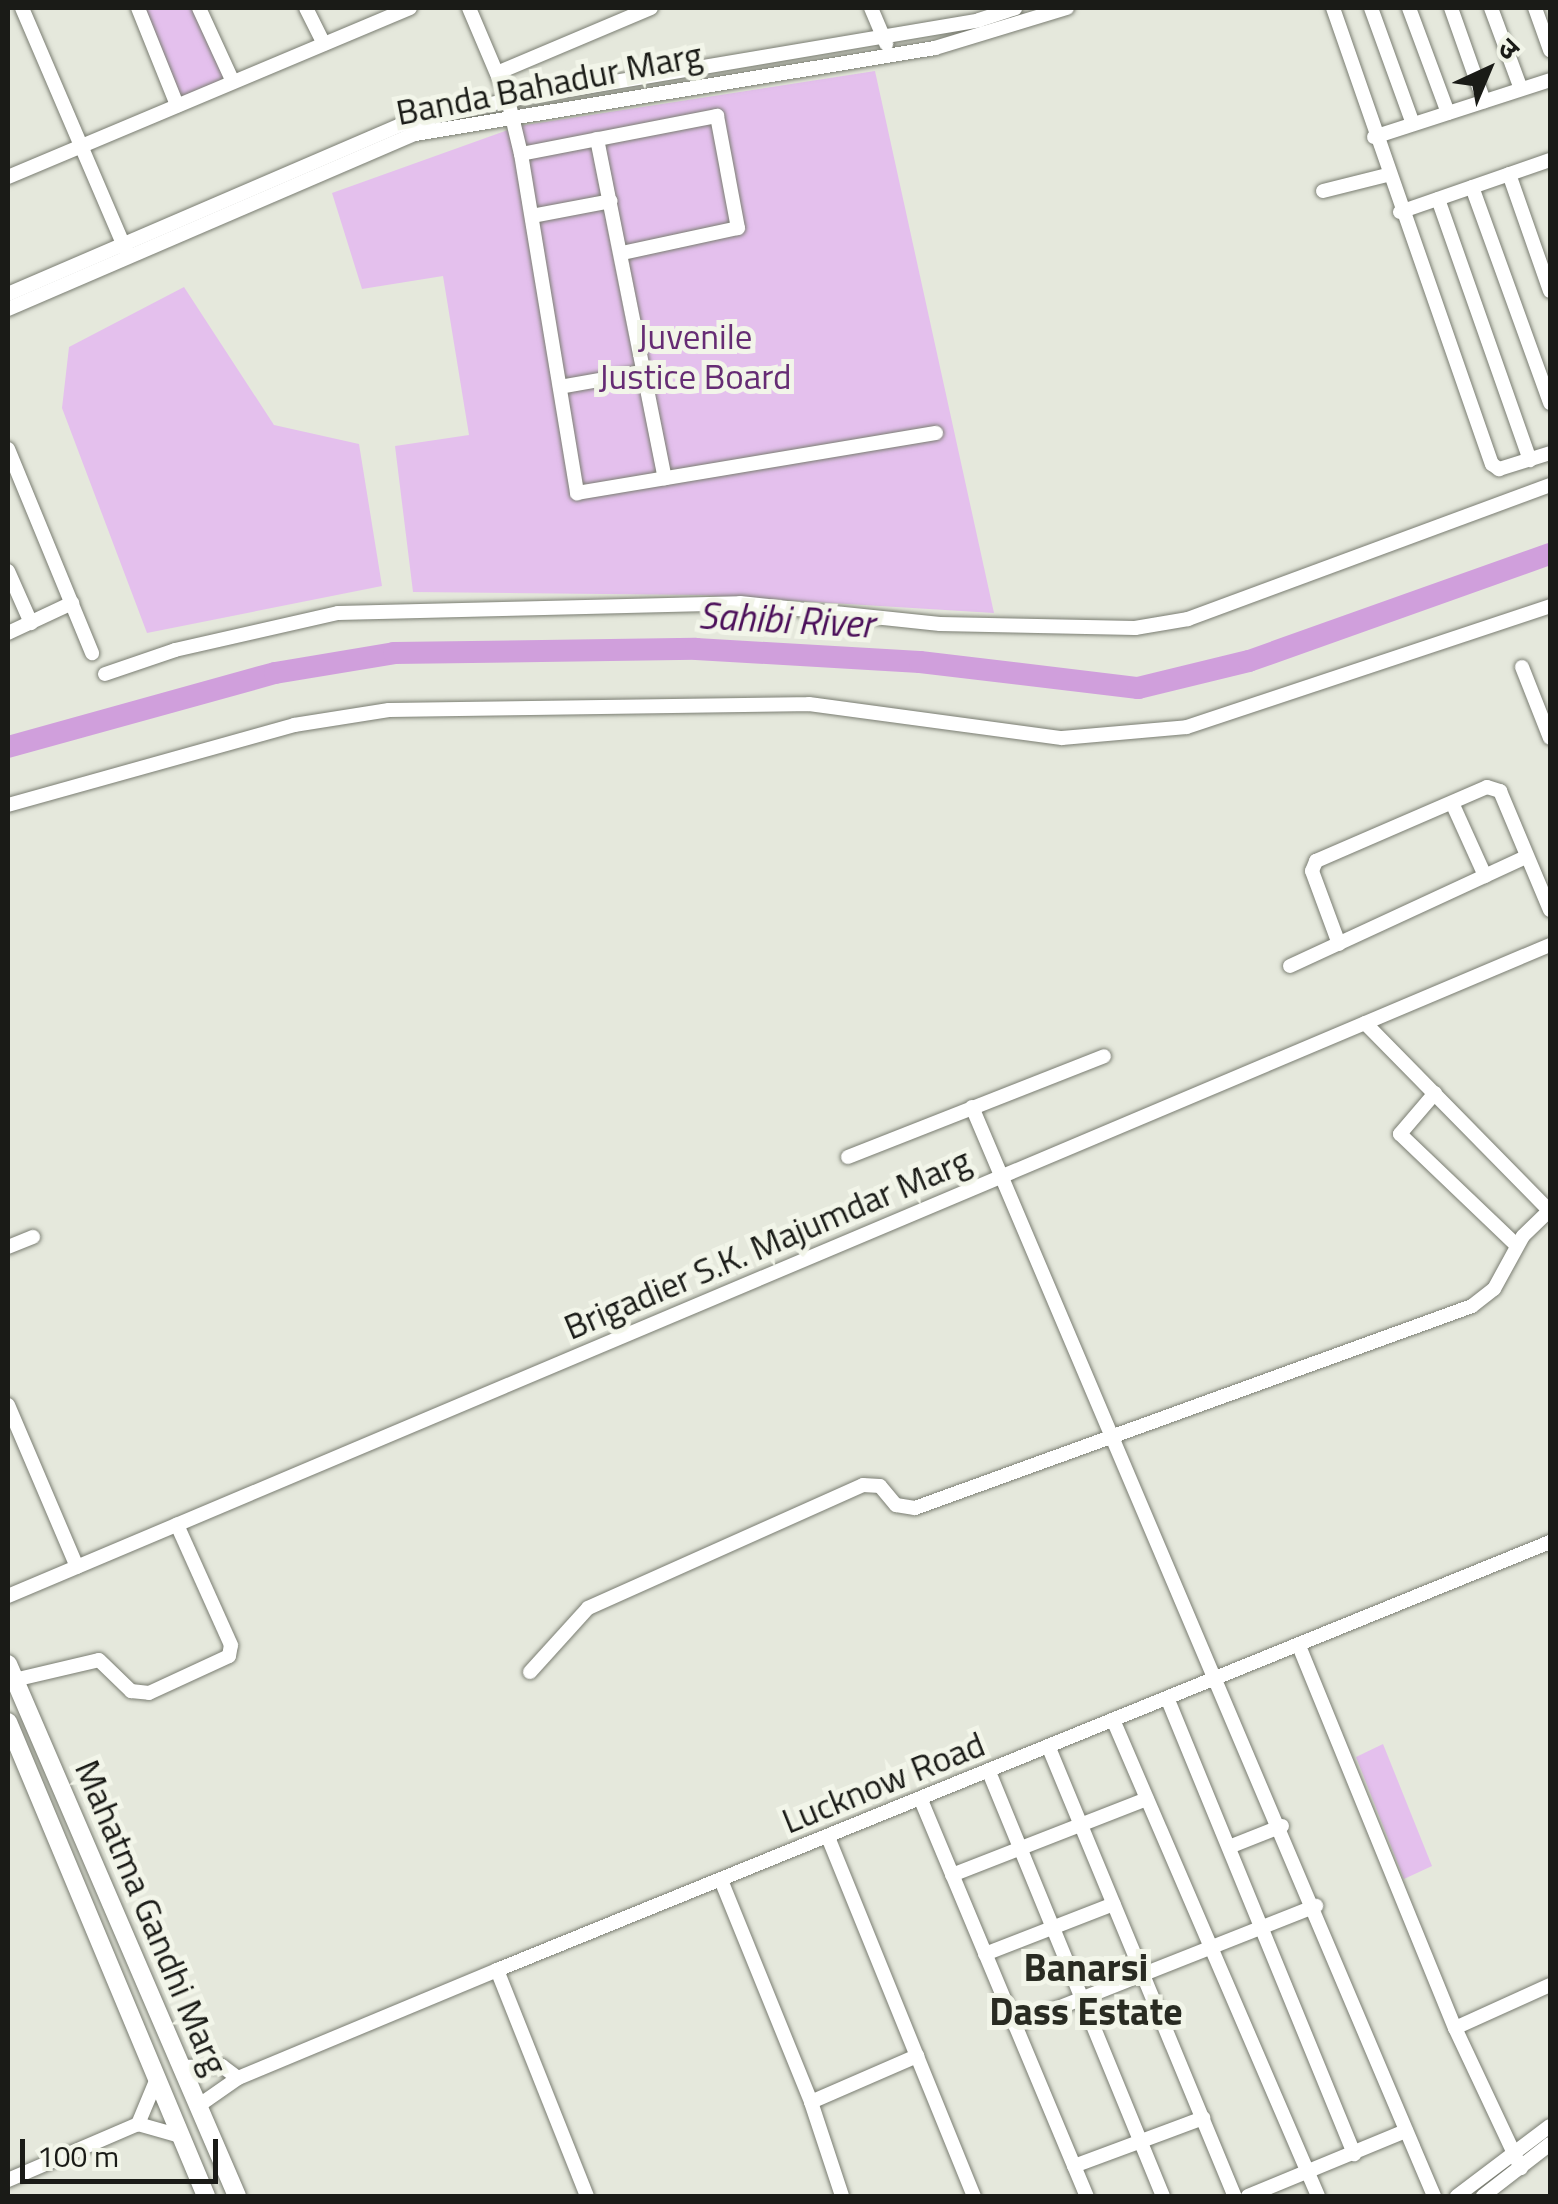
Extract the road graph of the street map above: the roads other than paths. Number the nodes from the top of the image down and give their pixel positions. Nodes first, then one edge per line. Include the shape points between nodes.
1 (22, 8) edge
2 (138, 8) edge
3 (198, 8) edge
4 (306, 8) edge
5 (364, 8) edge
6 (410, 8) edge
7 (469, 8) edge
8 (651, 8) edge
9 (871, 8) edge
10 (1015, 8) edge
11 (1067, 8) edge
12 (1333, 8) edge
13 (1371, 8) edge
14 (1409, 8) edge
15 (1451, 8) edge
16 (1492, 8) edge
17 (1535, 8) edge
18 (977, 14) edge
19 (371, 24) junction
20 (884, 36) junction
21 (982, 37) junction
22 (324, 44) junction
23 (1550, 50) edge
24 (888, 55) junction
25 (497, 73) junction
26 (1550, 80) edge
27 (232, 82) junction
28 (1521, 89) junction
29 (508, 100) junction
30 (1484, 101) junction
31 (178, 106) junction
32 (1448, 113) junction
33 (511, 117) junction
34 (1414, 124) junction
35 (1374, 137) junction
36 (597, 139) junction
37 (82, 146) junction
38 (521, 154) junction
39 (1547, 161) edge
40 (1509, 174) junction
41 (1387, 175) junction
42 (8, 177) edge
43 (1550, 180) edge
44 (1472, 187) junction
45 (1322, 191) dead end
46 (1438, 199) junction
47 (610, 201) junction
48 (1400, 212) junction
49 (532, 216) junction
50 (126, 250) junction
51 (622, 253) junction
52 (1550, 291) edge
53 (8, 294) edge
54 (8, 309) edge
55 (644, 372) junction
56 (1547, 381) edge
57 (560, 387) junction
58 (1550, 403) edge
59 (936, 433) dead end
60 (1550, 453) edge
61 (8, 454) edge
62 (1530, 460) junction
63 (664, 478) junction
64 (1550, 485) edge
65 (8, 571) edge
66 (72, 603) junction
67 (1550, 606) edge
68 (31, 623) junction
69 (8, 633) edge
70 (92, 653) dead end
71 (1522, 666) dead end
72 (105, 674) dead end
73 (1550, 738) edge
74 (8, 805) edge
75 (1453, 805) junction
76 (1526, 857) junction
77 (1485, 876) junction
78 (1550, 909) edge
79 (1338, 944) junction
80 (1550, 945) edge
81 (1290, 966) dead end
82 (1365, 1022) junction
83 (1104, 1056) dead end
84 (1434, 1093) junction
85 (972, 1108) junction
86 (848, 1157) dead end
87 (1001, 1176) junction
88 (1550, 1210) edge
89 (33, 1237) dead end
90 (1517, 1246) junction
91 (8, 1248) edge
92 (8, 1405) edge
93 (1114, 1438) junction
94 (177, 1524) junction
95 (1550, 1542) edge
96 (77, 1566) junction
97 (8, 1596) edge
98 (1299, 1646) junction
99 (10, 1672) edge
100 (530, 1672) dead end
101 (1220, 1679) junction
102 (1168, 1700) junction
103 (8, 1722) edge
104 (1114, 1722) junction
105 (1049, 1748) junction
106 (988, 1772) junction
107 (1147, 1799) junction
108 (920, 1800) junction
109 (1082, 1826) junction
110 (1282, 1826) junction
111 (828, 1838) junction
112 (1228, 1847) junction
113 (1020, 1849) junction
114 (92, 1863) junction
115 (70, 1872) junction
116 (952, 1875) junction
117 (721, 1880) junction
118 (1114, 1904) junction
119 (1316, 1906) junction
120 (1260, 1925) junction
121 (1053, 1928) junction
122 (1210, 1946) junction
123 (985, 1954) junction
124 (497, 1970) junction
125 (1142, 1972) junction
126 (1550, 1985) edge
127 (1081, 1998) junction
128 (1015, 2024) junction
129 (1456, 2028) junction
130 (917, 2056) junction
131 (180, 2068) junction
132 (238, 2078) junction
133 (156, 2081) junction
134 (812, 2102) junction
135 (198, 2106) junction
136 (1203, 2118) junction
137 (138, 2124) junction
138 (1550, 2126) edge
139 (1406, 2131) junction
140 (180, 2136) junction
141 (1141, 2143) junction
142 (1550, 2144) edge
143 (1354, 2154) junction
144 (1518, 2161) junction
145 (1074, 2166) junction
146 (1308, 2172) junction
147 (8, 2180) edge
148 (206, 2196) edge
149 (238, 2196) edge
150 (588, 2196) edge
151 (842, 2196) edge
152 (974, 2196) edge
153 (1086, 2196) edge
154 (1163, 2196) edge
155 (1235, 2196) edge
156 (1248, 2196) edge
157 (1318, 2196) edge
158 (1434, 2196) edge
159 (1457, 2196) edge
160 (1482, 2196) edge

1 - 37 street
2 - 31 street
3 - 27 street
4 - 22 street
5 - 19 street
6 - 19 street
7 - 25 street
8 - 25 street
9 - 20 street
10 - 18 street, Banda Bahadur Marg
11 - 21 street, Banda Bahadur Marg
12 - 35 street
13 - 34 street
14 - 32 street
15 - 30 street
16 - 28 street
17 - 23 street
18 - 20 street, Banda Bahadur Marg
18 - 21 street
19 - 22 street
20 - 24 street
20 - 29 street, Banda Bahadur Marg
21 - 24 street, Banda Bahadur Marg
22 - 27 street
24 - 33 street, Banda Bahadur Marg
25 - 29 street
26 - 28 street
27 - 31 street
28 - 30 street
29 - 33 street
29 - 50 street, Banda Bahadur Marg via 370,136
30 - 32 street
31 - 37 street
32 - 34 street
33 - 38 street
33 - 50 street, Banda Bahadur Marg via 398,140
34 - 35 street
35 - 41 street
36 - 38 street
36 - 47 street
36 - 51 street via 720,119 738,228
37 - 42 street
37 - 50 street
38 - 49 street
39 - 40 street
39 - 43 street
40 - 44 street
40 - 52 street
41 - 45 street
41 - 48 street
44 - 46 street
44 - 56 street
46 - 48 street
46 - 62 street
47 - 49 street
47 - 51 street
48 - 62 street via 1494,468
49 - 57 street
50 - 53 street, Banda Bahadur Marg
50 - 54 street, Banda Bahadur Marg
51 - 55 street
55 - 57 street
55 - 63 street
56 - 58 street
57 - 63 street via 577,493
59 - 63 street
60 - 62 street
61 - 66 street
64 - 72 street via 1188,619 1134,628 940,624 740,604 338,614 175,650
65 - 68 street
66 - 68 street
66 - 70 street
67 - 74 street via 1187,727 1062,738 809,704 389,710 294,725
68 - 69 street
71 - 73 street
75 - 76 street via 1487,787 1500,791
75 - 77 street
75 - 79 street via 1316,862 1312,871
76 - 77 street
76 - 78 street
77 - 79 street
79 - 81 street
80 - 82 street, Brigadier S.K. Majumdar Marg
82 - 84 street
82 - 87 street, Brigadier S.K. Majumdar Marg
83 - 85 street
84 - 88 street
84 - 90 street via 1400,1134
85 - 86 street
85 - 87 street
87 - 93 street
87 - 94 street, Brigadier S.K. Majumdar Marg
88 - 90 street
89 - 91 street
90 - 93 street via 1494,1288 1472,1306
92 - 96 street
93 - 100 street via 914,1508 896,1505 880,1486 863,1485 588,1608
93 - 101 street
94 - 96 street, Brigadier S.K. Majumdar Marg
94 - 99 street via 231,1645 230,1656 149,1693 131,1690 99,1660
95 - 98 street, Lucknow Road
96 - 97 street, Brigadier S.K. Majumdar Marg
98 - 101 street, Lucknow Road
98 - 129 street
99 - 114 main road, Mahatma Gandhi Marg
101 - 102 street, Lucknow Road
101 - 110 street
102 - 104 street, Lucknow Road
102 - 112 street
103 - 115 main road, Mahatma Gandhi Marg
104 - 105 street, Lucknow Road
104 - 107 street
105 - 106 street, Lucknow Road
105 - 109 street
106 - 108 street, Lucknow Road
106 - 113 street
107 - 109 street
107 - 122 street
108 - 111 street, Lucknow Road
108 - 116 street
109 - 113 street
109 - 118 street
110 - 112 street
110 - 119 street
111 - 117 street, Lucknow Road
111 - 130 street
112 - 120 street
113 - 116 street
113 - 121 street
114 - 115 main road
114 - 131 main road, Mahatma Gandhi Marg
115 - 133 main road, Mahatma Gandhi Marg
116 - 123 street
117 - 124 street, Lucknow Road
117 - 134 street
118 - 121 street
118 - 125 street
119 - 120 street
119 - 139 street
120 - 122 street
120 - 143 street
121 - 123 street
121 - 127 street
122 - 125 street
122 - 146 street
123 - 128 street
124 - 132 street, Lucknow Road
124 - 150 street
125 - 127 street
125 - 136 street
126 - 129 street
127 - 128 street
127 - 141 street
128 - 145 street
129 - 144 street
130 - 134 street
130 - 152 street
131 - 132 street via 203,2062
131 - 135 main road, Mahatma Gandhi Marg
132 - 135 street, Lucknow Road
133 - 137 street
133 - 140 main road, Mahatma Gandhi Marg
134 - 151 street
135 - 149 main road, Mahatma Gandhi Marg
136 - 141 street
136 - 155 street
137 - 140 street
137 - 147 street
138 - 144 street
139 - 143 street
139 - 158 street
140 - 148 main road, Mahatma Gandhi Marg
141 - 145 street
141 - 154 street
142 - 144 street
143 - 146 street
144 - 159 street
144 - 160 street
145 - 153 street
146 - 156 street
146 - 157 street

